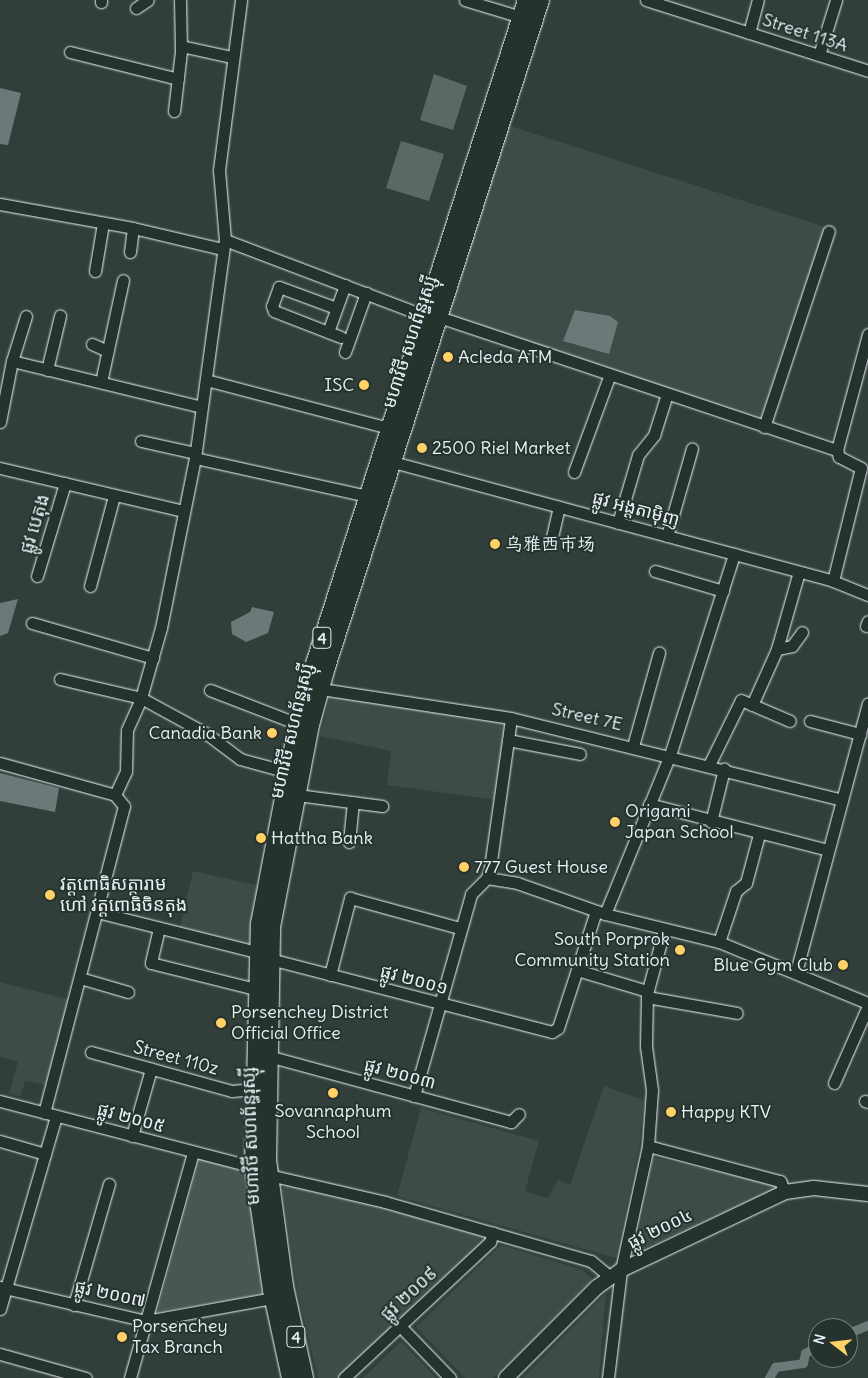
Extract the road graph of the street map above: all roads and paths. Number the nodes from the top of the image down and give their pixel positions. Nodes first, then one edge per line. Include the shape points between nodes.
1 (148, 0) edge
2 (180, 0) edge
3 (241, 0) edge
4 (465, 0) edge
5 (526, 0) edge
6 (541, 0) edge
7 (646, 0) edge
8 (758, 0) edge
9 (836, 0) edge
10 (136, 8) dead end
11 (521, 17) junction
12 (748, 33) junction
13 (181, 46) junction
14 (70, 52) dead end
15 (819, 55) junction
16 (231, 58) junction
17 (868, 71) edge
18 (178, 80) junction
19 (174, 112) dead end
20 (0, 204) edge
21 (104, 223) junction
22 (133, 228) junction
23 (829, 231) dead end
24 (224, 244) junction
25 (130, 252) dead end
26 (95, 271) dead end
27 (124, 280) dead end
28 (345, 285) junction
29 (366, 293) junction
30 (336, 308) junction
31 (26, 316) dead end
32 (60, 316) dead end
33 (432, 316) junction
34 (328, 332) junction
35 (868, 334) edge
36 (341, 338) dead end
37 (92, 344) dead end
38 (108, 351) junction
39 (345, 352) dead end
40 (12, 361) junction
41 (47, 370) junction
42 (610, 374) junction
43 (206, 380) junction
44 (101, 382) junction
45 (667, 394) junction
46 (202, 406) junction
47 (0, 422) edge
48 (764, 426) junction
49 (389, 428) junction
50 (141, 441) dead end
51 (692, 448) dead end
52 (837, 450) junction
53 (195, 455) junction
54 (393, 462) junction
55 (0, 468) edge
56 (574, 472) dead end
57 (65, 483) junction
58 (114, 496) junction
59 (368, 496) junction
60 (560, 507) junction
61 (184, 511) junction
62 (618, 523) junction
63 (552, 536) dead end
64 (666, 536) junction
65 (734, 554) junction
66 (355, 557) junction
67 (655, 571) dead end
68 (799, 572) junction
69 (37, 576) dead end
70 (833, 581) junction
71 (90, 586) dead end
72 (723, 591) junction
73 (868, 596) edge
74 (32, 623) dead end
75 (802, 632) dead end
76 (777, 649) junction
77 (660, 653) dead end
78 (153, 658) junction
79 (60, 679) dead end
80 (321, 689) junction
81 (210, 690) dead end
82 (142, 698) junction
83 (868, 704) edge
84 (752, 705) junction
85 (511, 718) junction
86 (790, 721) dead end
87 (810, 721) dead end
88 (298, 724) junction
89 (860, 734) junction
90 (508, 740) junction
91 (633, 746) junction
92 (300, 747) junction
93 (580, 754) dead end
94 (670, 755) junction
95 (0, 763) edge
96 (709, 765) junction
97 (724, 769) junction
98 (288, 772) junction
99 (297, 795) junction
100 (115, 796) junction
101 (842, 800) junction
102 (353, 802) junction
103 (649, 804) junction
104 (382, 806) dead end
105 (711, 822) junction
106 (759, 834) junction
107 (349, 842) dead end
108 (828, 850) junction
109 (487, 878) junction
110 (97, 912) junction
111 (601, 913) junction
112 (159, 928) junction
113 (460, 928) junction
114 (664, 930) junction
115 (720, 942) junction
116 (263, 955) junction
117 (577, 970) junction
118 (796, 972) junction
119 (330, 975) junction
120 (80, 978) junction
121 (255, 989) junction
122 (128, 992) dead end
123 (647, 994) junction
124 (438, 1005) junction
125 (868, 1005) edge
126 (737, 1013) dead end
127 (91, 1052) dead end
128 (268, 1056) junction
129 (151, 1069) junction
130 (834, 1083) dead end
131 (254, 1089) junction
132 (414, 1096) junction
133 (0, 1101) edge
134 (44, 1113) junction
135 (518, 1114) dead end
136 (56, 1116) junction
137 (132, 1136) junction
138 (0, 1141) edge
139 (648, 1146) junction
140 (193, 1153) junction
141 (45, 1154) junction
142 (253, 1167) junction
143 (269, 1175) junction
144 (109, 1184) dead end
145 (785, 1192) junction
146 (868, 1194) edge
147 (493, 1232) junction
148 (615, 1273) junction
149 (3, 1288) edge
150 (272, 1298) junction
151 (74, 1306) junction
152 (0, 1309) edge
153 (146, 1321) junction
154 (400, 1326) junction
155 (0, 1354) edge
156 (86, 1378) edge
157 (130, 1378) edge
158 (290, 1378) edge
159 (305, 1378) edge
160 (344, 1378) edge
161 (450, 1378) edge
162 (506, 1378) edge
163 (608, 1378) edge

1 - 10 street
2 - 13 street
3 - 16 street
4 - 11 street
5 - 11 highway, មហាវិថី សហព័ន្ធរុស្ស៊ី / 4
6 - 33 highway, មហាវិថី សហព័ន្ធរុស្ស៊ី / 4
7 - 12 street, Street 113A
8 - 12 street
9 - 15 street
11 - 33 highway, មហាវិថី សហព័ន្ធរុស្ស៊ី / 4
12 - 15 street, Street 113A
13 - 16 street
13 - 18 street
14 - 18 street
15 - 17 street, Street 113A
16 - 24 street via 219,170
18 - 19 street
20 - 21 street
21 - 22 street
21 - 26 street
22 - 24 street
22 - 25 street
23 - 48 street
24 - 28 street
24 - 43 street
27 - 38 street
28 - 29 street
28 - 30 street
29 - 33 street
29 - 39 street
30 - 34 street
30 - 34 street via 283,287 278,289 272,309
31 - 40 street
32 - 41 street
33 - 42 street
33 - 49 highway, មហាវិថី សហព័ន្ធរុស្ស៊ី / 4
33 - 54 highway, មហាវិថី សហព័ន្ធរុស្ស៊ី / 4
34 - 36 street
35 - 52 street
37 - 38 street
38 - 44 street
40 - 41 street
40 - 47 street
41 - 44 street
42 - 45 street
42 - 56 street
43 - 46 street
43 - 49 street
44 - 46 street
45 - 48 street
45 - 62 street via 654,435 638,456
46 - 53 street
48 - 52 street
49 - 59 highway, មហាវិថី សហព័ន្ធរុស្ស៊ី / 4
50 - 53 street
51 - 64 street
52 - 70 street via 839,457 862,468
53 - 59 street
53 - 61 street
54 - 60 street, ផ្លូវ អង្តតាម៉ិញ
54 - 66 highway, មហាវិថី សហព័ន្ធរុស្ស៊ី / 4
55 - 57 street
57 - 58 street
57 - 69 street, ផ្លូវ បេតុង
58 - 61 street
58 - 71 street
59 - 66 highway, មហាវិថី សហព័ន្ធរុស្ស៊ី / 4
60 - 62 street, ផ្លូវ អង្តតាម៉ិញ
60 - 63 street
61 - 78 street
62 - 64 street, ផ្លូវ អង្តតាម៉ិញ
64 - 65 street, ផ្លូវ អង្តតាម៉ិញ
65 - 68 street, ផ្លូវ អង្តតាម៉ិញ
65 - 72 street
66 - 80 highway, មហាវិថី សហព័ន្ធរុស្ស៊ី / 4
66 - 88 highway, មហាវិថី សហព័ន្ធរុស្ស៊ី / 4
67 - 72 street
68 - 70 street, ផ្លូវ អង្តតាម៉ិញ
68 - 76 street
70 - 73 street, ផ្លូវ អង្តតាម៉ិញ
72 - 94 street
74 - 78 street
75 - 76 street via 792,646
76 - 84 street
77 - 91 street
78 - 82 street
79 - 82 street
80 - 85 street, Street 7E
80 - 92 highway, មហាវិថី សហព័ន្ធរុស្ស៊ី / 4
81 - 88 street
82 - 98 street via 207,734 240,759
82 - 100 street via 135,705 127,730 126,771
83 - 89 street
84 - 86 street
84 - 96 street via 741,700
85 - 90 street
85 - 91 street, Street 7E
87 - 89 street
88 - 92 highway, មហាវិថី សហព័ន្ធរុស្ស៊ី / 4
89 - 101 street
90 - 93 street
90 - 109 street
91 - 94 street, Street 7E
92 - 98 highway, មហាវិថី សហព័ន្ធរុស្ស៊ី / 4
92 - 99 highway, មហាវិថី សហព័ន្ធរុស្ស៊ី / 4
94 - 96 street, Street 7E
94 - 103 street
95 - 100 street
96 - 97 street, Street 7E
97 - 101 street, Street 7E
97 - 105 street
98 - 116 highway, មហាវិថី សហព័ន្ធរុស្ស៊ី / 4
99 - 102 street
99 - 116 highway, មហាវិថី សហព័ន្ធរុស្ស៊ី / 4
100 - 110 street via 122,800 123,811
101 - 108 street
102 - 104 street
102 - 107 street
103 - 105 street
103 - 111 street
105 - 106 street
106 - 108 street
106 - 115 street via 746,883 736,891
108 - 118 street
109 - 111 street via 535,888
109 - 113 street via 471,894
110 - 112 street, ផ្លូវ ២០០១
110 - 120 street
111 - 114 street
111 - 117 street
112 - 116 street, ផ្លូវ ២០០១
112 - 121 street via 151,963
113 - 119 street via 350,898
113 - 124 street
114 - 115 street
114 - 123 street
115 - 118 street
116 - 119 street, ផ្លូវ ២០០១
116 - 121 highway, មហាវិថី សហព័ន្ធរុស្ស៊ី / 4
116 - 128 highway, មហាវិថី សហព័ន្ធរុស្ស៊ី / 4
117 - 123 street
117 - 124 street, ផ្លូវ ២០០១ via 558,1028 549,1032
118 - 125 street
119 - 124 street, ផ្លូវ ២០០១
120 - 122 street
120 - 134 street
121 - 131 highway, មហាវិថី សហព័ន្ធរុស្ស៊ី / 4
123 - 126 street
123 - 139 street via 652,1090
124 - 132 street
125 - 130 street
127 - 129 street, Street 110z
128 - 132 street, ផ្លូវ ២០០៣
128 - 143 highway, មហាវិថី សហព័ន្ធរុស្ស៊ី / 4
129 - 131 street, Street 110z via 232,1091
129 - 137 street
131 - 142 highway, មហាវិថី សហព័ន្ធរុស្ស៊ី / 4
132 - 135 street, ផ្លូវ ២០០៣ via 511,1122
133 - 134 street, ផ្លូវ ២០០៥
134 - 136 street, ផ្លូវ ២០០៥
136 - 137 street, ផ្លូវ ២០០៥
136 - 141 street
137 - 140 street, ផ្លូវ ២០០៥
138 - 141 street
139 - 145 street via 780,1181
139 - 148 street
140 - 142 street, ផ្លូវ ២០០៥
140 - 153 street
141 - 149 street
142 - 150 highway, មហាវិថី សហព័ន្ធរុស្ស៊ី / 4
143 - 147 street
143 - 159 highway, មហាវិថី សហព័ន្ធរុស្ស៊ី / 4 via 285,1286
144 - 151 street
145 - 146 main road, ផ្លូវ ២០០៤ via 814,1188
145 - 148 main road, ផ្លូវ ២០០៤
147 - 148 street via 590,1261
147 - 154 street, ផ្លូវ ២០០៩ via 490,1242
148 - 162 main road, ផ្លូវ ២០០៤
148 - 163 street
149 - 151 street, ផ្លូវ ២០០៧
149 - 152 street
150 - 153 street, ផ្លូវ ២០០៧
150 - 158 highway, មហាវិថី សហព័ន្ធរុស្ស៊ី / 4
151 - 153 street, ផ្លូវ ២០០៧
153 - 157 street
154 - 160 street, ផ្លូវ ២០០៩
154 - 161 street
155 - 156 street

